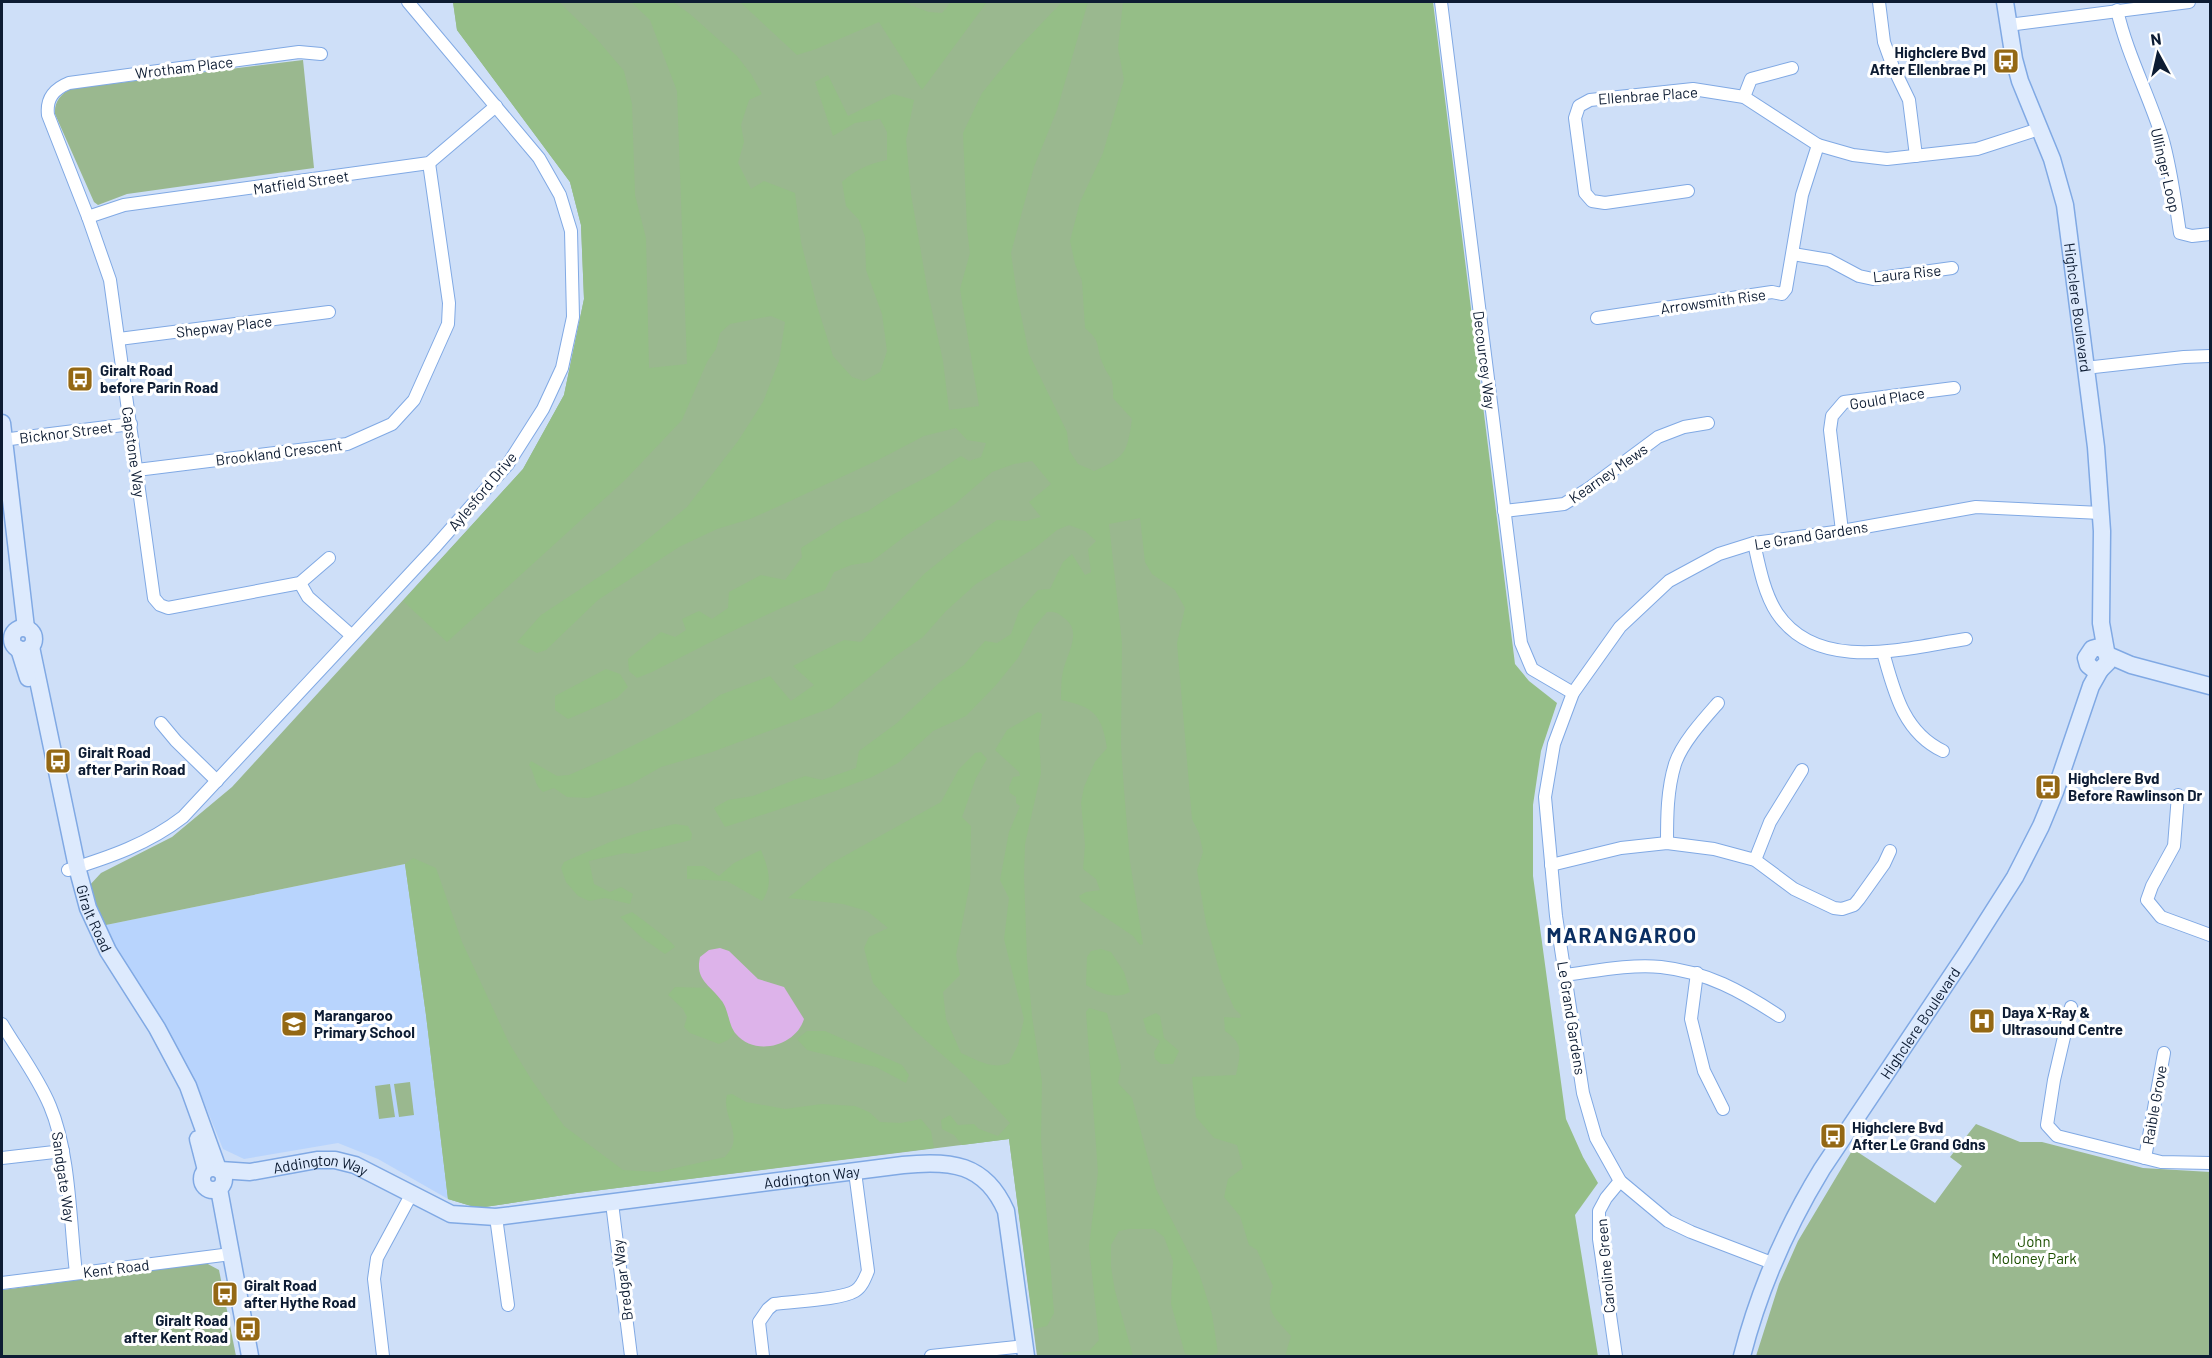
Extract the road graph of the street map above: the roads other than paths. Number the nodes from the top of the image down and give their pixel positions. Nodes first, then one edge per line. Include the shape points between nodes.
1 (408, 2) edge
2 (1441, 2) edge
3 (1880, 2) edge
4 (2005, 2) edge
5 (2189, 2) edge
6 (2118, 10) junction
7 (2008, 25) junction
8 (321, 54) dead end
9 (1792, 68) dead end
10 (51, 95) joint
11 (1744, 98) junction
12 (496, 105) junction
13 (2039, 129) junction
14 (1818, 145) junction
15 (1916, 156) junction
16 (429, 163) junction
17 (1688, 191) dead end
18 (88, 217) junction
19 (2211, 234) edge
20 (1793, 254) junction
21 (1953, 268) dead end
22 (329, 312) dead end
23 (1597, 318) dead end
24 (119, 339) junction
25 (2211, 356) edge
26 (2085, 368) junction
27 (1954, 388) dead end
28 (1708, 423) dead end
29 (130, 424) junction
30 (2, 434) edge
31 (137, 470) junction
32 (2, 489) edge
33 (1504, 512) junction
34 (2101, 513) junction
35 (1842, 531) junction
36 (1754, 543) junction
37 (329, 558) dead end
38 (300, 583) junction
39 (351, 635) junction
40 (1966, 639) dead end
41 (15, 640) edge
42 (1883, 652) junction
43 (2101, 660) junction
44 (2211, 686) edge
45 (1573, 693) junction
46 (1718, 703) dead end
47 (161, 723) dead end
48 (1943, 751) dead end
49 (1802, 770) dead end
50 (217, 781) junction
51 (2178, 795) dead end
52 (1667, 843) junction
53 (1890, 851) dead end
54 (1755, 860) junction
55 (1551, 865) junction
56 (73, 869) junction
57 (2211, 935) edge
58 (1696, 973) junction
59 (1565, 975) junction
60 (2071, 1007) dead end
61 (1779, 1016) dead end
62 (2, 1024) edge
63 (2164, 1053) dead end
64 (1723, 1109) dead end
65 (63, 1151) junction
66 (2, 1158) edge
67 (2145, 1158) junction
68 (2211, 1163) edge
69 (215, 1170) junction
70 (250, 1172) junction
71 (855, 1175) junction
72 (1620, 1181) junction
73 (217, 1189) junction
74 (411, 1196) junction
75 (613, 1206) junction
76 (496, 1221) junction
77 (226, 1255) junction
78 (1772, 1263) junction
79 (76, 1273) junction
80 (2, 1283) edge
81 (508, 1305) dead end
82 (1022, 1352) edge
83 (241, 1356) edge
84 (250, 1356) edge
85 (383, 1356) edge
86 (631, 1356) edge
87 (764, 1356) edge
88 (931, 1356) edge
89 (1616, 1356) edge
90 (1742, 1356) edge

1 - 12 street, Aylesford Drive
2 - 33 street, Decourcey Way
3 - 15 street via 1884,42 1909,100
4 - 7 street, Highclere Boulevard
5 - 6 street
6 - 7 street
6 - 19 street, Ullinger Loop via 2130,55 2162,136 2180,232 2192,237
7 - 13 street, Highclere Boulevard via 2020,81
8 - 10 street, Wrotham Place via 298,52 69,82
9 - 11 street via 1751,79
10 - 18 street, Capstone Way via 48,115
11 - 14 street, Ellenbrae Place
11 - 17 street, Ellenbrae Place via 1693,89 1590,100 1579,106 1575,118 1585,192 1592,201 1605,203
12 - 16 street, Matfield Street
12 - 39 street, Aylesford Drive via 539,158 560,195 571,231 573,317 562,368 543,409 508,464
13 - 15 street, Ellenbrae Place via 1977,149
13 - 26 street, Highclere Boulevard via 2059,177 2065,205
14 - 15 street, Ellenbrae Place via 1887,159
14 - 20 street, Arrowsmith Rise via 1802,195
16 - 18 street, Matfield Street via 124,205
16 - 31 street, Brookland Crescent via 449,303 448,324 414,400 392,424 347,444
18 - 24 street, Capstone Way via 110,280
20 - 21 street, Laura Rise via 1829,260 1873,279
20 - 23 street, Arrowsmith Rise via 1782,294 1772,292
22 - 24 street, Shepway Place
24 - 29 street, Capstone Way
25 - 26 street
26 - 34 street, Highclere Boulevard
27 - 35 street, Gould Place via 1844,402 1832,416 1830,430
28 - 33 street, Kearney Mews via 1658,437 1564,504
29 - 30 street, Bicknor Street
29 - 31 street, Capstone Way
30 - 41 street, Giralt Road
31 - 38 street, Capstone Way via 154,598 160,605 168,608
32 - 41 street, Giralt Road via 14,583
33 - 45 street, Decourcey Way via 1521,643 1532,669
34 - 35 street, Le Grand Gardens via 1976,507
34 - 43 street, Highclere Boulevard
35 - 36 street, Le Grand Gardens
36 - 42 street via 1762,577 1777,612 1799,637 1820,647
36 - 45 street, Le Grand Gardens via 1719,554 1669,581 1620,627
37 - 38 street
38 - 39 street via 308,597
39 - 50 street, Aylesford Drive
40 - 42 street
41 - 56 street, Giralt Road via 37,711
42 - 48 street via 1905,717 1920,736
43 - 44 street
43 - 78 street, Highclere Boulevard via 2055,792 2015,877 1822,1168
45 - 55 street, Le Grand Gardens via 1554,744 1545,797
46 - 52 street via 1697,727 1676,763 1666,807
47 - 50 street
49 - 54 street via 1770,822
50 - 56 street, Aylesford Drive via 162,834
51 - 57 street via 2174,846 2147,900 2161,917
52 - 54 street via 1714,849
52 - 55 street via 1621,848
53 - 54 street via 1859,899 1842,909 1794,889
55 - 59 street, Le Grand Gardens
56 - 69 street, Giralt Road via 79,907 98,952 178,1086 198,1139
58 - 59 street via 1659,967
58 - 61 street via 1742,992
58 - 64 street via 1691,1019 1704,1071
59 - 72 street, Le Grand Gardens via 1583,1093 1596,1138
60 - 67 street via 2047,1125 2057,1136
62 - 65 street, Sandgate Way via 50,1106
63 - 67 street, Raible Grove
65 - 66 street
65 - 79 street, Sandgate Way
67 - 68 street
69 - 70 street, Addington Way
69 - 73 street, Giralt Road via 203,1174 202,1181 204,1186
70 - 73 street, Addington Way
70 - 74 street, Addington Way via 335,1160 355,1165
71 - 75 street, Addington Way
71 - 82 street, Addington Way via 947,1162 971,1170 994,1189 1006,1210 1010,1228
71 - 87 street via 868,1271 863,1282 857,1290 844,1295 774,1304 759,1322
72 - 78 street, Le Grand Gardens via 1668,1221
72 - 89 street, Caroline Green via 1599,1211 1599,1239
73 - 77 street
74 - 76 street, Addington Way via 451,1214
74 - 85 street via 377,1258 374,1279
75 - 76 street, Addington Way
75 - 86 street, Bredgar Way
76 - 81 street
77 - 79 street, Kent Road
77 - 83 street
77 - 84 street
78 - 90 street, Highclere Boulevard
79 - 80 street, Kent Road
82 - 88 street

